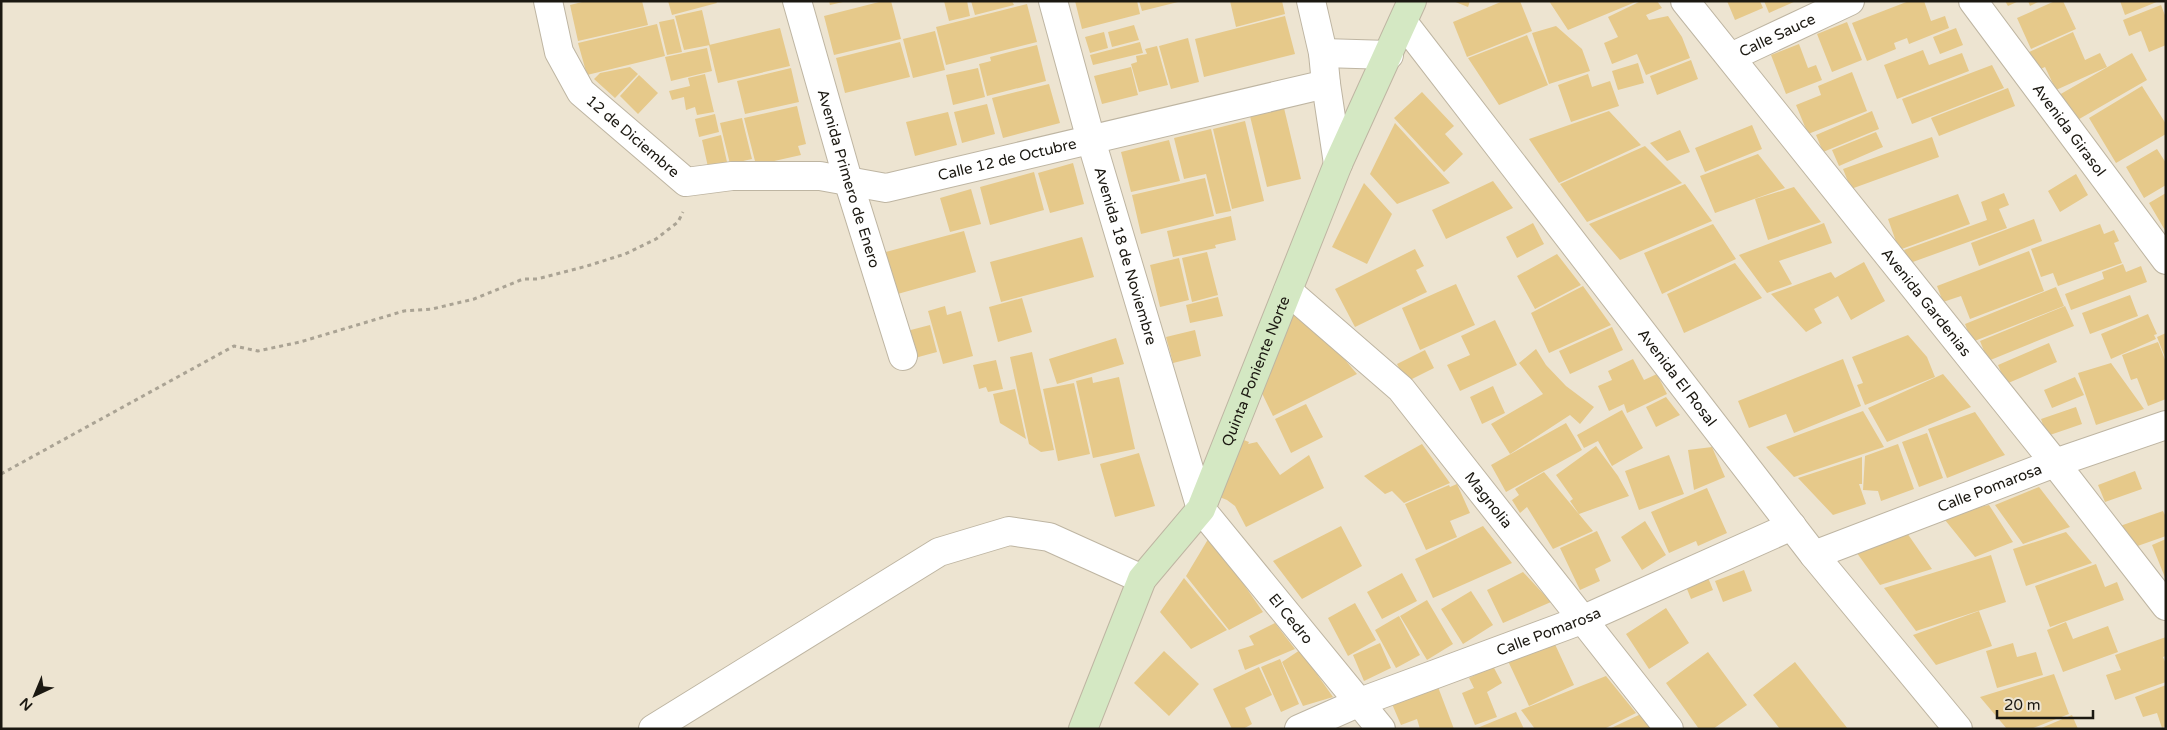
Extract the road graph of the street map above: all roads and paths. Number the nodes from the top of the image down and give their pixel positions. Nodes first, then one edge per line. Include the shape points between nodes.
1 (548, 1) edge
2 (797, 1) edge
3 (1053, 1) edge
4 (1311, 1) edge
5 (1685, 1) edge
6 (1850, 1) edge
7 (1973, 1) edge
8 (1407, 12) edge
9 (1323, 53) junction
10 (1388, 55) junction
11 (1731, 57) junction
12 (1326, 84) junction
13 (1091, 140) junction
14 (1338, 164) junction
15 (848, 180) junction
16 (686, 182) junction
17 (2166, 260) edge
18 (1288, 291) junction
19 (903, 356) dead end
20 (2166, 425) edge
21 (2055, 463) junction
22 (1, 474) edge
23 (1201, 508) junction
24 (1792, 526) junction
25 (1814, 555) junction
26 (1142, 579) junction
27 (2166, 606) edge
28 (1584, 619) junction
29 (1360, 702) junction
30 (653, 729) edge
31 (1083, 729) edge
32 (1299, 729) edge
33 (1381, 729) edge
34 (1669, 729) edge
35 (1958, 729) edge

1 - 16 street, 12 de Diciembre via 559,52 581,92
2 - 15 street, Avenida Primero de Enero
3 - 13 street, Avenida 18 de Noviembre
4 - 9 street
5 - 11 street, Avenida Gardenias
6 - 11 street, Calle Sauce
7 - 17 street, Avenida Girasol
8 - 10 street, Quinta Poniente Norte
8 - 24 street, Avenida El Rosal
9 - 10 street
9 - 12 street
10 - 14 street, Quinta Poniente Norte
11 - 21 street, Avenida Gardenias
12 - 13 street, Calle 12 de Octubre
12 - 14 street
13 - 15 street, Calle 12 de Octubre via 886,188
13 - 23 street, Avenida 18 de Noviembre
14 - 18 street, Quinta Poniente Norte
15 - 16 street, Calle 12 de Octubre via 820,176 732,176
15 - 19 street, Avenida Primero de Enero
16 - 22 path via 687,202 678,222 656,239 625,254 538,279 523,280 474,299 432,309 404,311 300,342 258,351 234,346
18 - 23 street, Quinta Poniente Norte
18 - 28 street, Magnolia via 1401,389
20 - 21 street, Calle Pomarosa
21 - 25 street, Calle Pomarosa
21 - 27 street, Avenida Gardenias
23 - 26 street, Quinta Poniente Norte
23 - 29 street, El Cedro
24 - 25 street, Avenida El Rosal
24 - 28 street, Calle Pomarosa
25 - 35 street, Avenida El Rosal
26 - 30 street via 1049,537 1009,531 939,552
26 - 31 street, Quinta Poniente Norte
28 - 29 street, Calle Pomarosa
28 - 34 street, Magnolia
29 - 32 street, Calle Pomarosa
29 - 33 street, El Cedro

